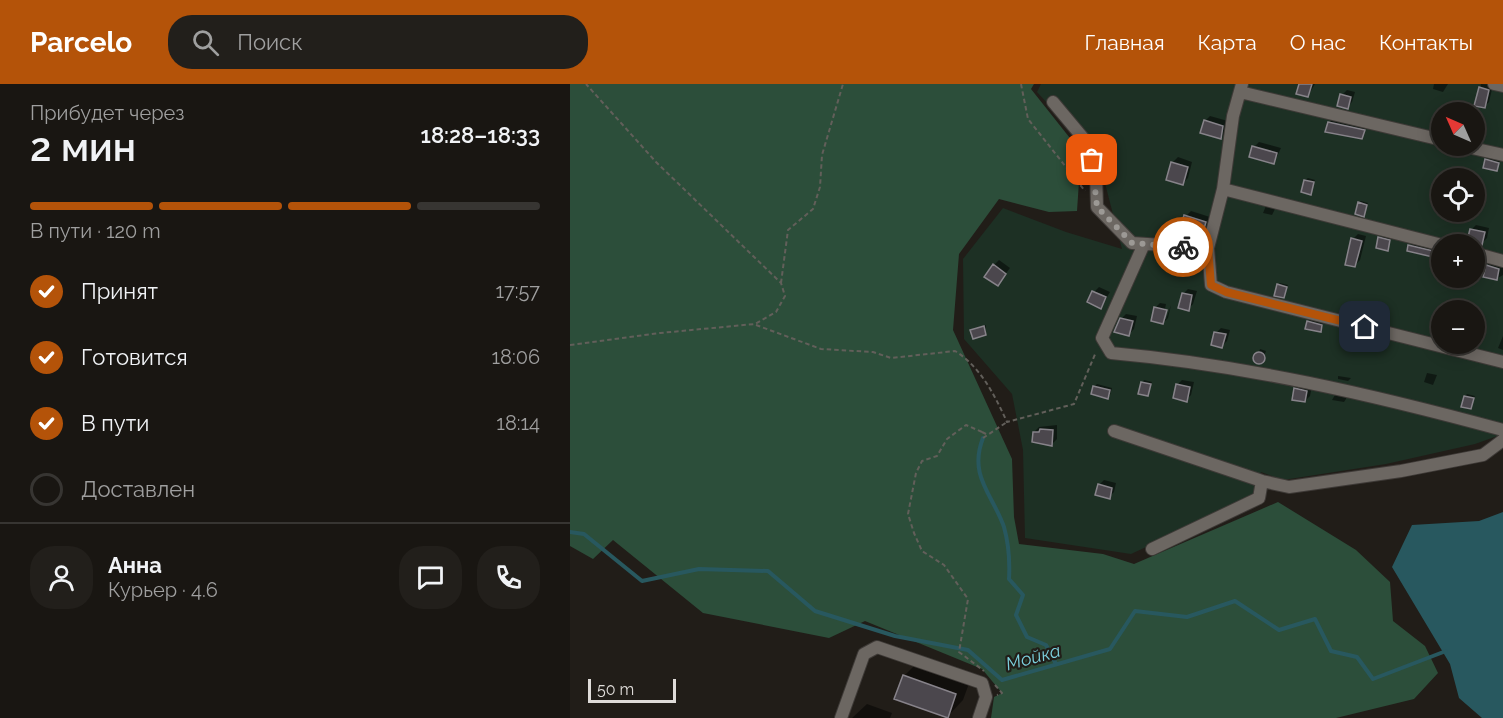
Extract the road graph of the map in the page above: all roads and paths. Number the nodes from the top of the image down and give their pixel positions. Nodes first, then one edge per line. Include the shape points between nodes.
1 (586, 84) edge
2 (843, 84) edge
3 (1021, 84) edge
4 (1494, 84) edge
5 (1503, 86) edge
6 (1241, 88) edge
7 (1053, 102) dead end
8 (1431, 137) edge
9 (1485, 151) edge
10 (1503, 155) edge
11 (1223, 189) junction
12 (1097, 207) junction
13 (1431, 241) edge
14 (1144, 244) junction
15 (1208, 248) junction
16 (1485, 256) edge
17 (1503, 261) edge
18 (781, 283) junction
19 (754, 324) junction
20 (1102, 338) junction
21 (570, 345) edge
22 (1503, 362) edge
23 (1007, 422) junction
24 (1503, 430) edge
25 (1114, 431) dead end
26 (988, 435) dead end
27 (983, 438) dead end
28 (1503, 440) edge
29 (1262, 481) junction
30 (1152, 549) dead end
31 (986, 697) junction
32 (841, 718) edge
33 (979, 718) edge

1 - 18 path via 656,162
2 - 18 path via 822,154 813,209 788,230
3 - 12 path via 1028,119
4 - 5 street
6 - 8 street
6 - 11 street
7 - 12 street via 1089,145 1096,174
9 - 10 street
11 - 13 street
11 - 15 street
12 - 14 street via 1132,243
14 - 15 street
14 - 20 street
15 - 22 street via 1211,285 1226,292
16 - 17 street
18 - 19 path via 785,296 776,312
19 - 21 path
19 - 23 path via 821,348 873,352 891,358 955,351 992,389
20 - 23 path via 1074,404
20 - 24 street via 1111,353 1251,370 1385,398
23 - 27 path
25 - 29 street
26 - 31 path, bridge via 966,425 947,439 937,456 922,461 908,514 922,551 944,565 968,599 959,652 982,669 1002,693
28 - 29 street via 1483,455 1401,471 1289,487
29 - 30 street via 1259,498
31 - 32 street via 982,683 877,647 864,654
31 - 33 street

